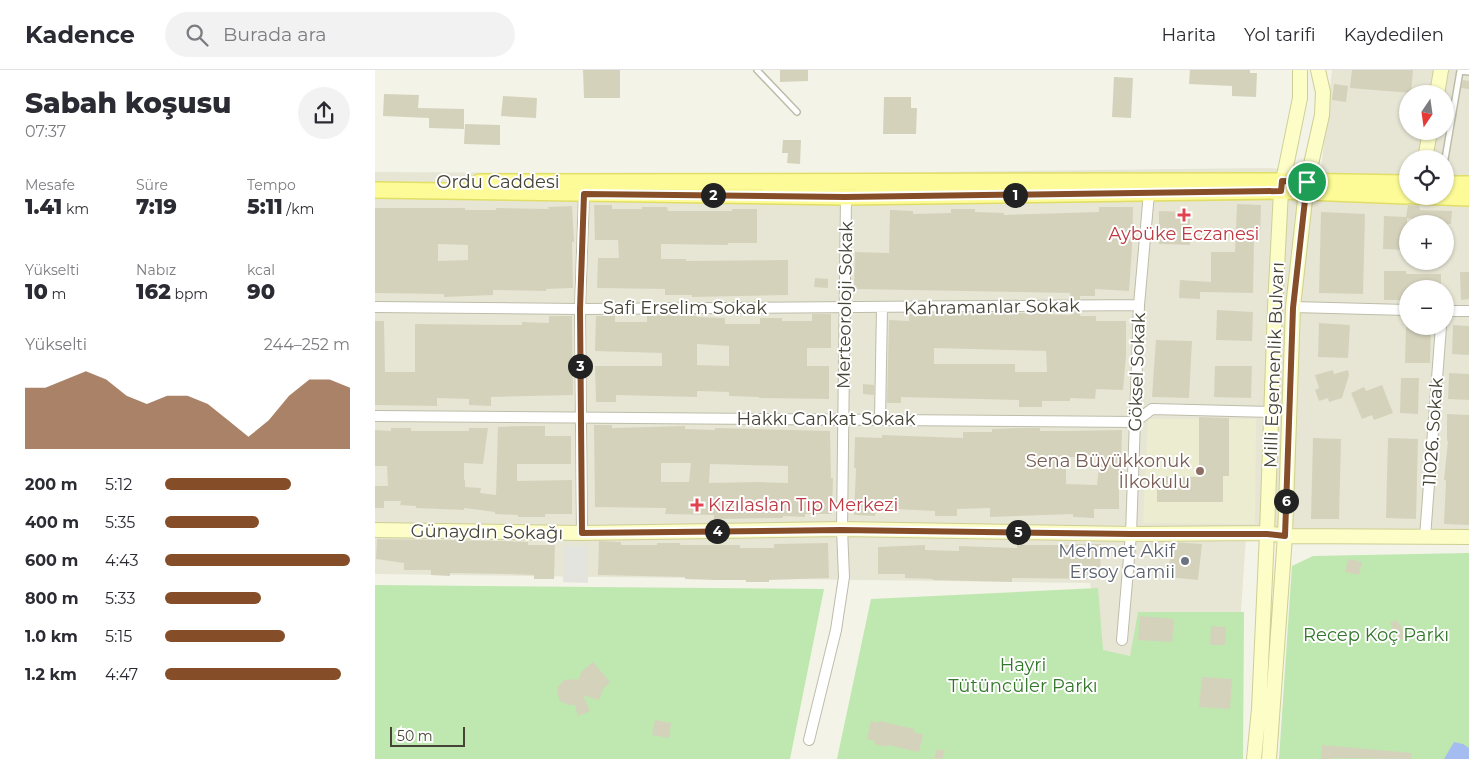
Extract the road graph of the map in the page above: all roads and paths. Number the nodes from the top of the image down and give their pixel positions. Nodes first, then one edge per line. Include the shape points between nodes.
1 (757, 70) edge
2 (1300, 70) edge
3 (1318, 70) edge
4 (1441, 70) edge
5 (1469, 72) edge
6 (1438, 85) edge
7 (797, 112) dead end
8 (1447, 150) edge
9 (375, 182) edge
10 (1399, 183) edge
11 (1454, 184) edge
12 (1469, 184) edge
13 (1281, 186) junction
14 (1306, 188) junction
15 (375, 190) edge
16 (1149, 193) junction
17 (584, 194) junction
18 (1399, 195) edge
19 (845, 197) junction
20 (1454, 197) edge
21 (1469, 198) edge
22 (1139, 305) junction
23 (375, 307) edge
24 (845, 308) junction
25 (882, 308) junction
26 (1293, 308) junction
27 (580, 309) junction
28 (1399, 310) edge
29 (1454, 311) edge
30 (1469, 312) edge
31 (1440, 335) edge
32 (1273, 412) junction
33 (375, 416) edge
34 (581, 418) junction
35 (843, 419) junction
36 (880, 419) junction
37 (1135, 422) junction
38 (375, 530) edge
39 (841, 530) junction
40 (582, 533) junction
41 (1131, 534) junction
42 (1267, 534) junction
43 (1285, 536) junction
44 (1425, 537) junction
45 (1469, 538) edge
46 (1122, 640) dead end
47 (809, 740) dead end
48 (1254, 759) edge
49 (1269, 759) edge

1 - 7 lane
2 - 13 main road, Milli Egemenlik Bulvarı via 1300,98
3 - 14 main road, Milli Egemenlik Bulvarı via 1323,92 1322,115
4 - 6 main road
5 - 8 lane via 1460,71
9 - 13 main road, Ordu Caddesi
10 - 14 main road
11 - 12 main road
13 - 14 main road
13 - 16 main road, Ordu Caddesi
13 - 32 main road, Milli Egemenlik Bulvarı
14 - 18 main road
14 - 26 main road, Milli Egemenlik Bulvarı
15 - 17 main road, Ordu Caddesi
16 - 19 main road, Ordu Caddesi
16 - 22 street, Göksel Sokak
17 - 19 main road, Ordu Caddesi
17 - 27 street
19 - 24 street, Merteoroloji Sokak
20 - 21 main road
22 - 25 street, Kahramanlar Sokak
22 - 37 street, Göksel Sokak
23 - 27 street, Safi Erselim Sokak
24 - 25 street, Kahramanlar Sokak
24 - 27 street, Safi Erselim Sokak
24 - 35 street, Merteoroloji Sokak
25 - 36 street
26 - 28 street
26 - 43 main road, Milli Egemenlik Bulvarı
27 - 34 street
29 - 30 street
31 - 44 street, 11026. Sokak
32 - 37 street via 1152,410
32 - 42 main road, Milli Egemenlik Bulvarı
33 - 34 street, Hakkı Cankat Sokak
34 - 35 street, Hakkı Cankat Sokak
34 - 40 street
35 - 36 street, Hakkı Cankat Sokak
35 - 39 street, Merteoroloji Sokak
36 - 37 street, Hakkı Cankat Sokak
37 - 41 street, Göksel Sokak
38 - 40 main road, Günaydın Sokağı
39 - 40 main road, Günaydın Sokağı
39 - 41 main road, Günaydın Sokağı
39 - 47 street, Merteoroloji Sokak via 844,577
41 - 42 main road, Günaydın Sokağı
41 - 46 street, Göksel Sokak
42 - 43 main road, Günaydın Sokağı
42 - 48 main road, Milli Egemenlik Bulvarı
43 - 44 main road, Günaydın Sokağı
43 - 49 main road, Milli Egemenlik Bulvarı
44 - 45 main road, Günaydın Sokağı

